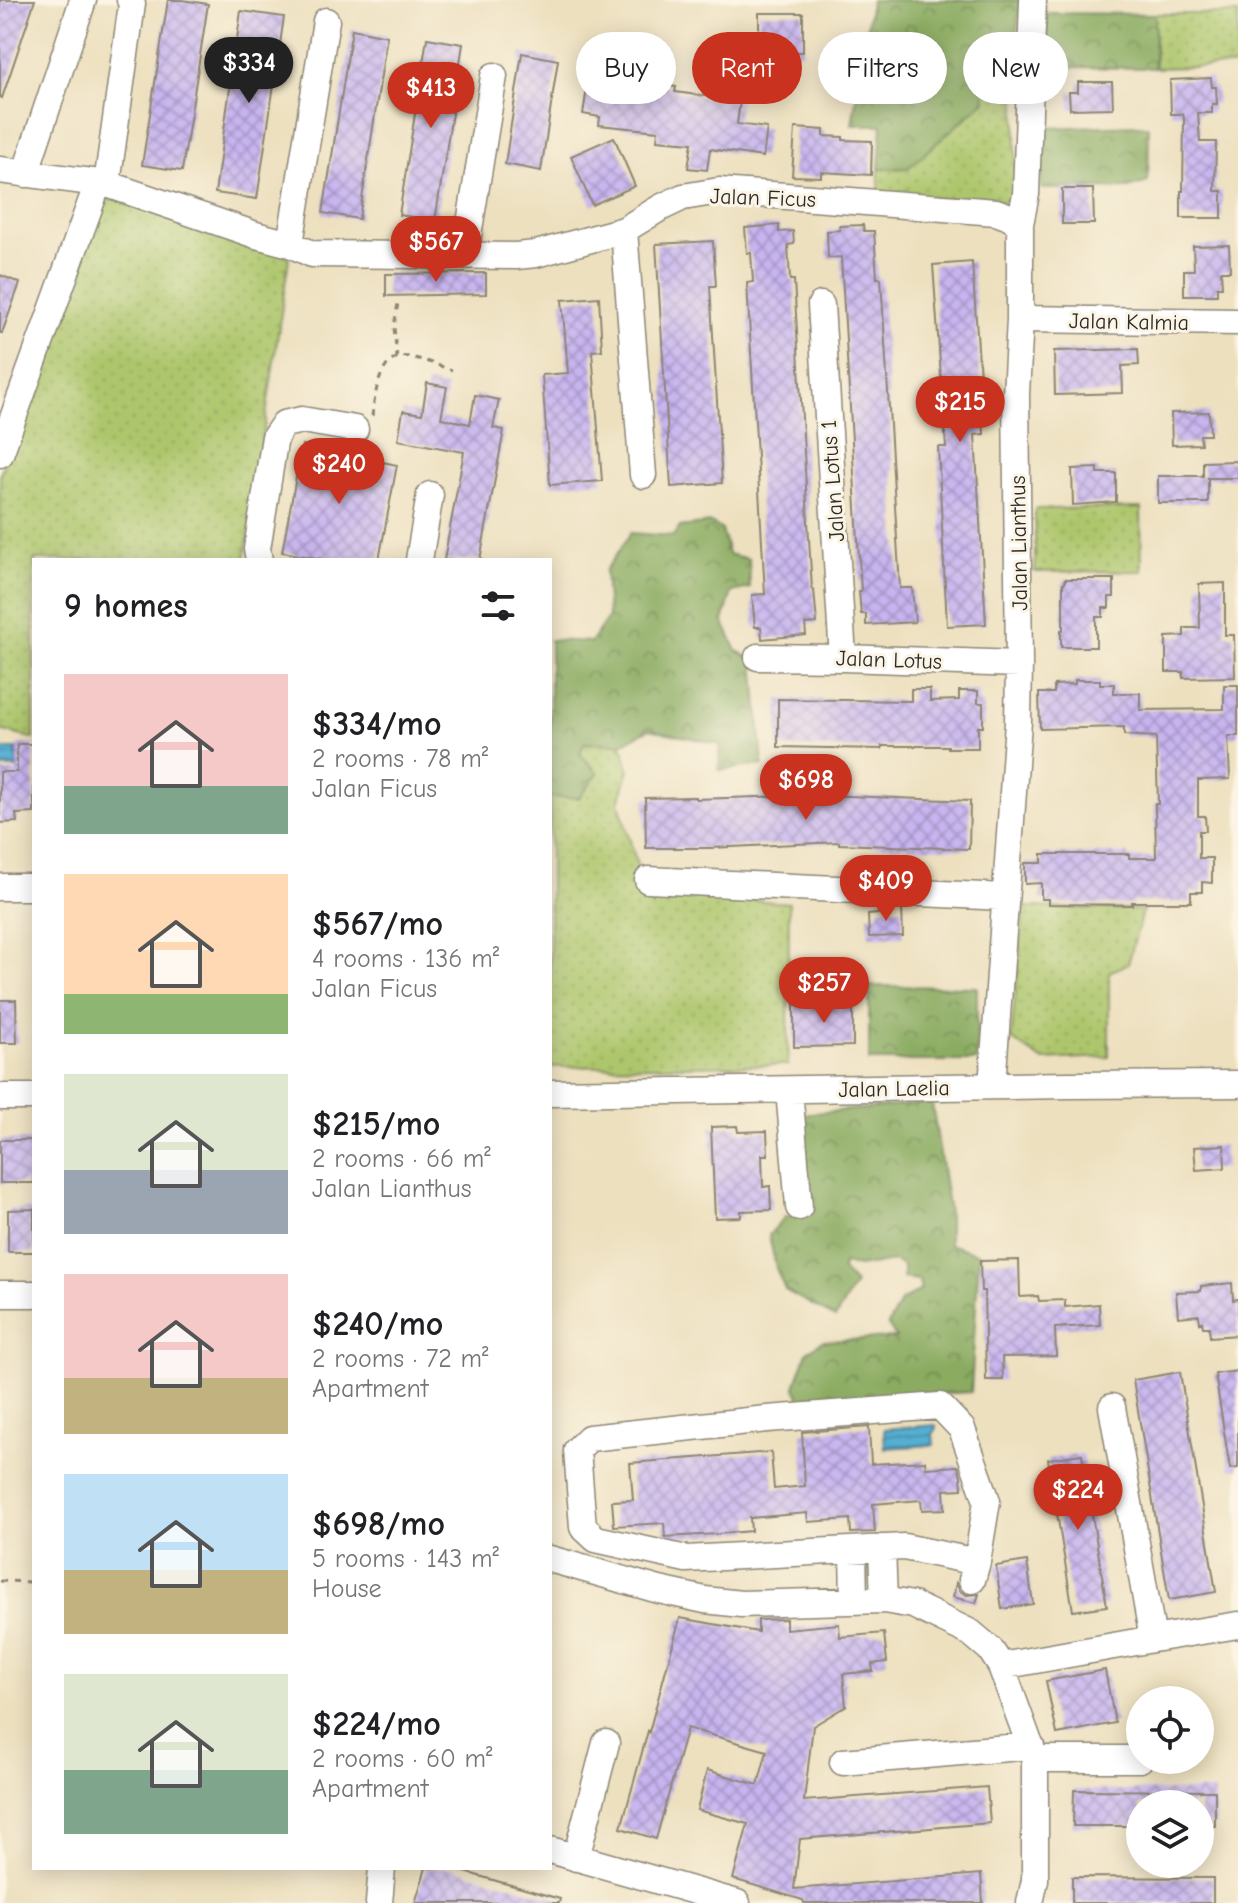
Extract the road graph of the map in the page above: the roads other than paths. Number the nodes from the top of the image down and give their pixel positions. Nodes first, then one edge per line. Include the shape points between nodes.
1 (83, 0) edge
2 (130, 0) edge
3 (1033, 0) edge
4 (326, 21) dead end
5 (494, 76) dead end
6 (12, 172) edge
7 (102, 183) junction
8 (1020, 224) junction
9 (624, 230) junction
10 (290, 244) junction
11 (465, 254) junction
12 (821, 305) dead end
13 (1020, 319) junction
14 (1238, 322) edge
15 (355, 429) road end
16 (0, 454) edge
17 (643, 475) dead end
18 (430, 495) dead end
19 (259, 558) edge
20 (419, 558) edge
21 (758, 657) dead end
22 (843, 658) junction
23 (1019, 664) junction
24 (648, 880) dead end
25 (0, 887) edge
26 (32, 887) edge
27 (1004, 897) junction
28 (1238, 1084) edge
29 (992, 1086) junction
30 (789, 1090) junction
31 (552, 1093) edge
32 (0, 1097) edge
33 (32, 1097) edge
34 (799, 1207) dead end
35 (0, 1294) edge
36 (32, 1294) edge
37 (1112, 1407) dead end
38 (882, 1548) junction
39 (853, 1550) junction
40 (552, 1560) edge
41 (884, 1600) junction
42 (854, 1601) junction
43 (1238, 1625) edge
44 (1153, 1639) junction
45 (1001, 1666) junction
46 (606, 1743) dead end
47 (1033, 1753) junction
48 (1126, 1758) edge
49 (843, 1762) dead end
50 (552, 1851) edge
51 (576, 1858) junction
52 (382, 1870) edge
53 (379, 1903) edge
54 (737, 1903) edge
55 (1030, 1903) edge

1 - 6 street
2 - 7 street
3 - 8 street, Jalan Lianthus via 1027,184
4 - 10 street
5 - 11 street
6 - 7 street, Jalan Ficus
7 - 10 street, Jalan Ficus
7 - 16 street
8 - 9 street, Jalan Ficus via 996,212 719,191 683,197
8 - 13 street, Jalan Lianthus
9 - 11 street, Jalan Ficus via 536,254
9 - 17 street
10 - 11 street, Jalan Ficus via 312,254
12 - 22 street, Jalan Lotus 1
13 - 14 street, Jalan Kalmia
13 - 23 street, Jalan Lianthus
15 - 19 street via 302,420 284,424 275,437
18 - 20 street
21 - 22 street, Jalan Lotus
22 - 23 street, Jalan Lotus
23 - 27 street, Jalan Lianthus
24 - 27 street
25 - 26 street
27 - 29 street, Jalan Lianthus
28 - 29 street, Jalan Laelia
29 - 30 street, Jalan Laelia
30 - 31 street, Jalan Laelia
30 - 34 street
32 - 33 street
35 - 36 street
37 - 44 street
38 - 39 street
38 - 39 street via 904,1547 974,1571 987,1501 962,1429 940,1406 589,1438 577,1450 583,1527 596,1539 686,1559
38 - 41 street
39 - 42 street
40 - 42 street via 705,1600
41 - 42 street
41 - 45 street via 913,1605 971,1633
43 - 44 street
44 - 45 street
45 - 47 street
46 - 51 street
47 - 48 street
47 - 49 street
47 - 55 street via 1035,1880
50 - 51 street
51 - 54 street
52 - 53 street

